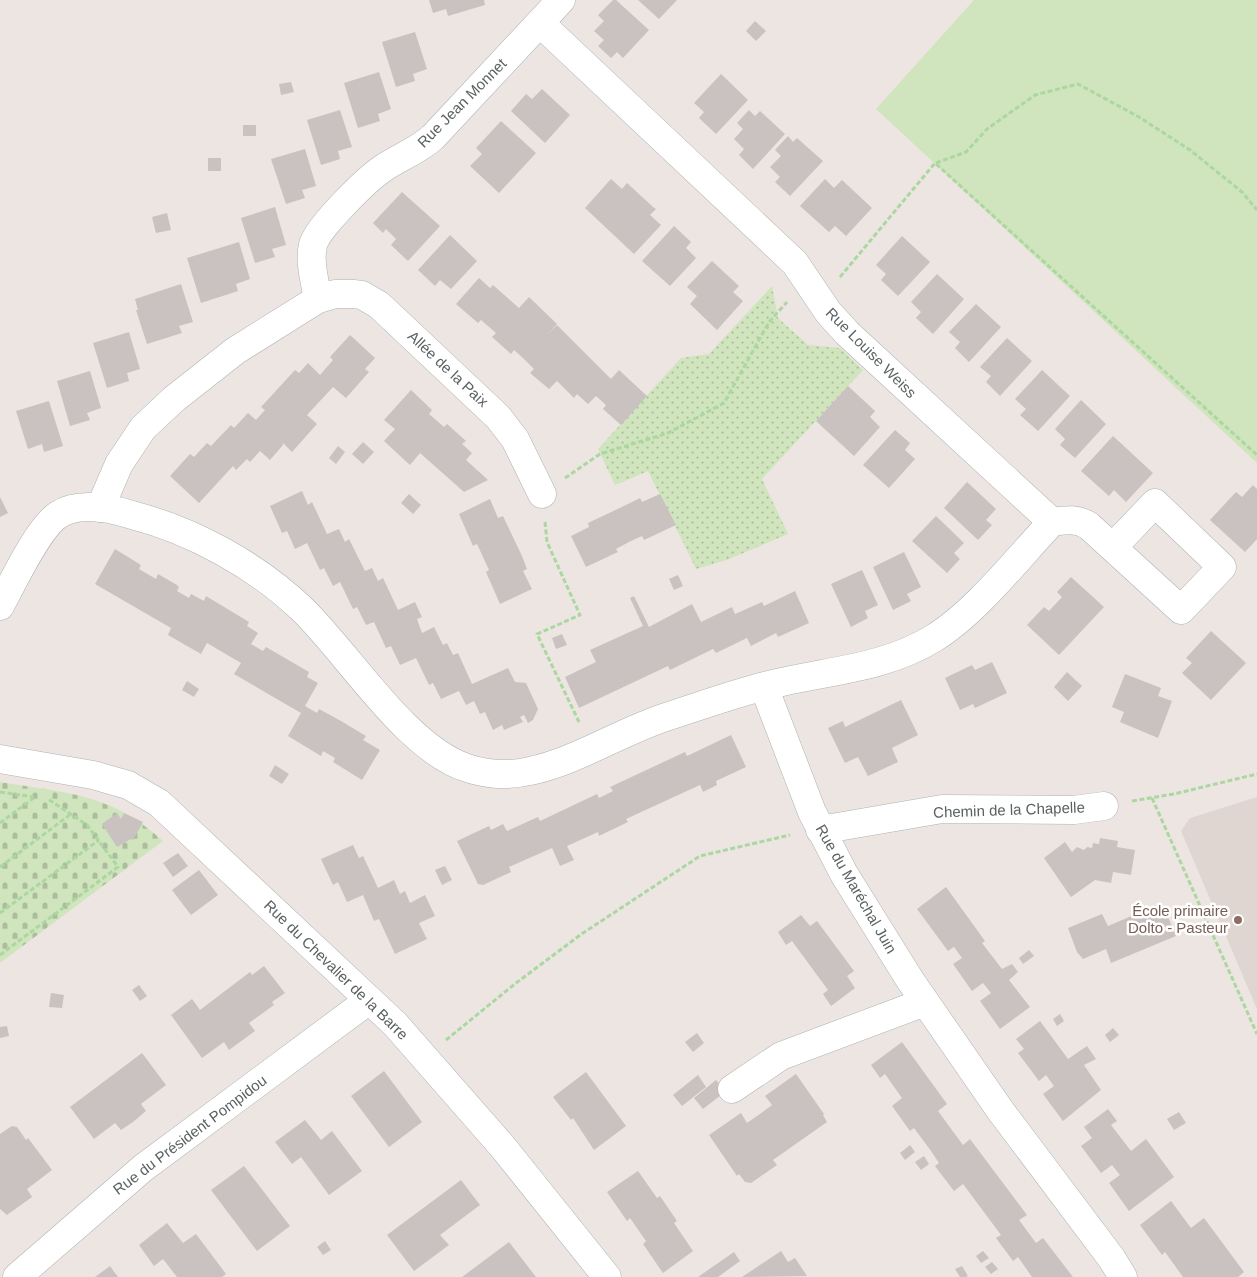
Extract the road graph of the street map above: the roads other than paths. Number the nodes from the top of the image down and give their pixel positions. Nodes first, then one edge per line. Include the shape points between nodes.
1 (561, 0) edge
2 (540, 23) junction
3 (318, 299) junction
4 (542, 494) road end
5 (100, 508) junction
6 (1052, 522) junction
7 (1114, 546) dead end
8 (0, 606) edge
9 (764, 687) junction
10 (0, 759) edge
11 (1104, 806) road end
12 (820, 830) junction
13 (369, 1000) junction
14 (925, 1002) junction
15 (732, 1089) dead end
16 (17, 1277) edge
17 (606, 1277) edge
18 (1122, 1277) edge

1 - 2 street, Rue Jean Monnet
2 - 3 street, Rue Jean Monnet via 434,137 380,170 323,227 313,245 312,256
2 - 6 street, Rue Louise Weiss via 795,263 847,333
3 - 4 street, Allée de la Paix via 335,294 353,294 362,295 379,305 495,413 515,439
3 - 5 street, Allée de la Paix via 250,340 153,417 119,464
5 - 8 street via 70,510 55,517 41,534
5 - 9 street via 138,516 178,530 225,554 270,583 304,611 412,732 458,765 485,773 513,774 546,767 649,723
6 - 7 street via 1082,521
6 - 9 street via 962,618 935,638 887,660
9 - 12 street, Rue du Maréchal Juin
10 - 13 street, Rue du Chevalier de la Barre via 93,774 128,785 159,803
11 - 12 street, Chemin de la Chapelle via 1074,810 942,809
12 - 14 street, Rue du Maréchal Juin
13 - 16 street, Rue du Président Pompidou via 143,1168
13 - 17 street, Rue du Chevalier de la Barre via 425,1057 508,1154
14 - 15 street via 781,1056
14 - 18 street, Rue du Maréchal Juin

